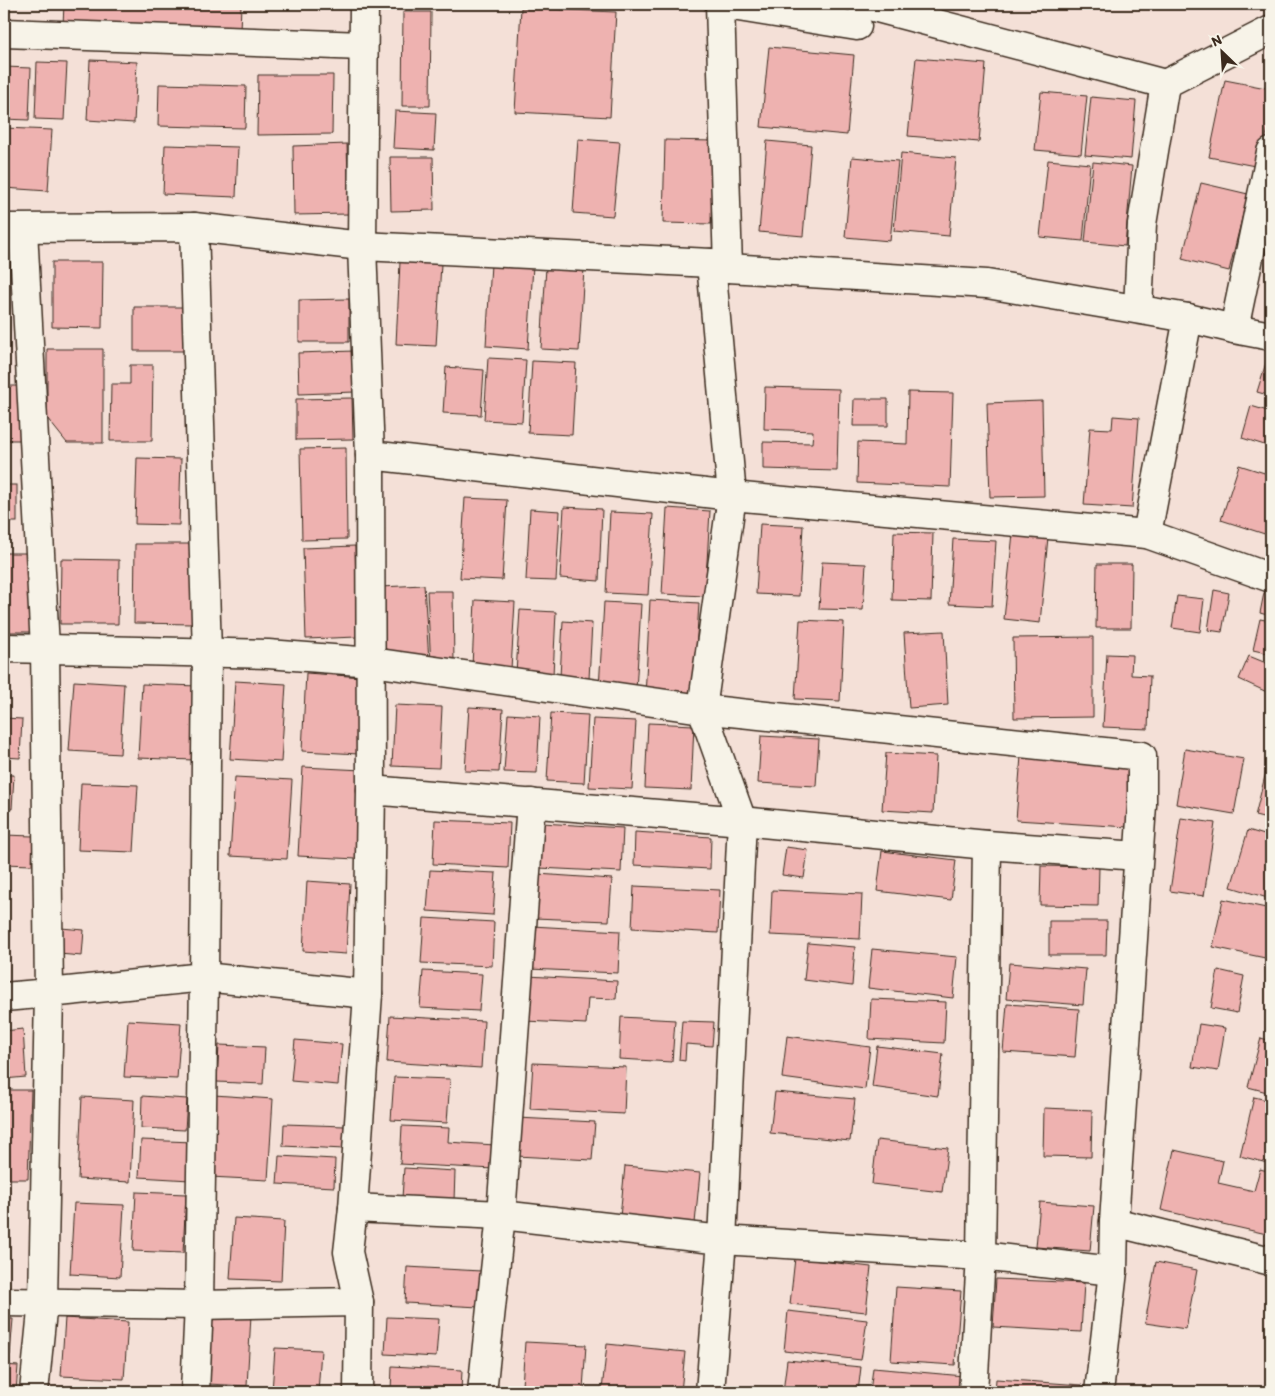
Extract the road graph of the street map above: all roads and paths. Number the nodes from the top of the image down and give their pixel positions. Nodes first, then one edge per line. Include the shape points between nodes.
1 (364, 4) edge
2 (720, 4) edge
3 (860, 15) edge
4 (1271, 30) edge
5 (4, 33) edge
6 (363, 46) junction
7 (1165, 84) junction
8 (1271, 152) edge
9 (194, 227) junction
10 (14, 229) edge
11 (362, 246) junction
12 (719, 266) junction
13 (1138, 309) junction
14 (1188, 318) junction
15 (1234, 329) junction
16 (1271, 336) edge
17 (370, 455) junction
18 (732, 496) junction
19 (1147, 534) junction
20 (1271, 578) edge
21 (4, 648) edge
22 (46, 648) junction
23 (207, 653) junction
24 (372, 662) junction
25 (702, 709) junction
26 (371, 790) junction
27 (531, 803) junction
28 (742, 821) junction
29 (986, 845) junction
30 (1138, 856) junction
31 (204, 977) junction
32 (49, 993) junction
33 (368, 994) junction
34 (4, 997) edge
35 (352, 1208) junction
36 (501, 1215) junction
37 (1114, 1222) junction
38 (722, 1240) junction
39 (981, 1256) junction
40 (1271, 1261) edge
41 (1113, 1271) junction
42 (4, 1302) edge
43 (43, 1302) junction
44 (359, 1302) junction
45 (199, 1305) junction
46 (34, 1392) edge
47 (195, 1392) edge
48 (358, 1392) edge
49 (482, 1392) edge
50 (710, 1392) edge
51 (973, 1392) edge
52 (1100, 1392) edge

1 - 6 street
2 - 3 street
2 - 12 street
3 - 7 street
4 - 7 street
5 - 6 street
6 - 11 street
7 - 13 street via 1142,224
8 - 15 street
9 - 10 street
9 - 11 street
9 - 23 street
10 - 22 street
11 - 12 street
11 - 17 street
12 - 13 street via 987,284
12 - 18 street
13 - 14 street
14 - 15 street
14 - 19 street
15 - 16 street
17 - 18 street
17 - 24 street
18 - 19 street
18 - 25 street
19 - 20 street
21 - 22 street
22 - 23 street
22 - 32 street
23 - 24 street
23 - 31 street
24 - 25 street
24 - 26 street
25 - 28 street
25 - 30 street via 1142,756
26 - 27 street
26 - 33 street
27 - 28 street
27 - 36 street
28 - 29 street
28 - 38 street
29 - 30 street
29 - 39 street
30 - 37 street
31 - 32 street
31 - 33 street
31 - 45 street
32 - 34 street
32 - 43 street
33 - 35 street
35 - 36 street
35 - 44 street via 348,1252
36 - 38 street
36 - 49 street
37 - 40 street
37 - 41 street
38 - 39 street
38 - 50 street
39 - 41 street
39 - 51 street
41 - 52 street
42 - 43 street
43 - 45 street
43 - 46 street
44 - 45 street
44 - 48 street
45 - 47 street

